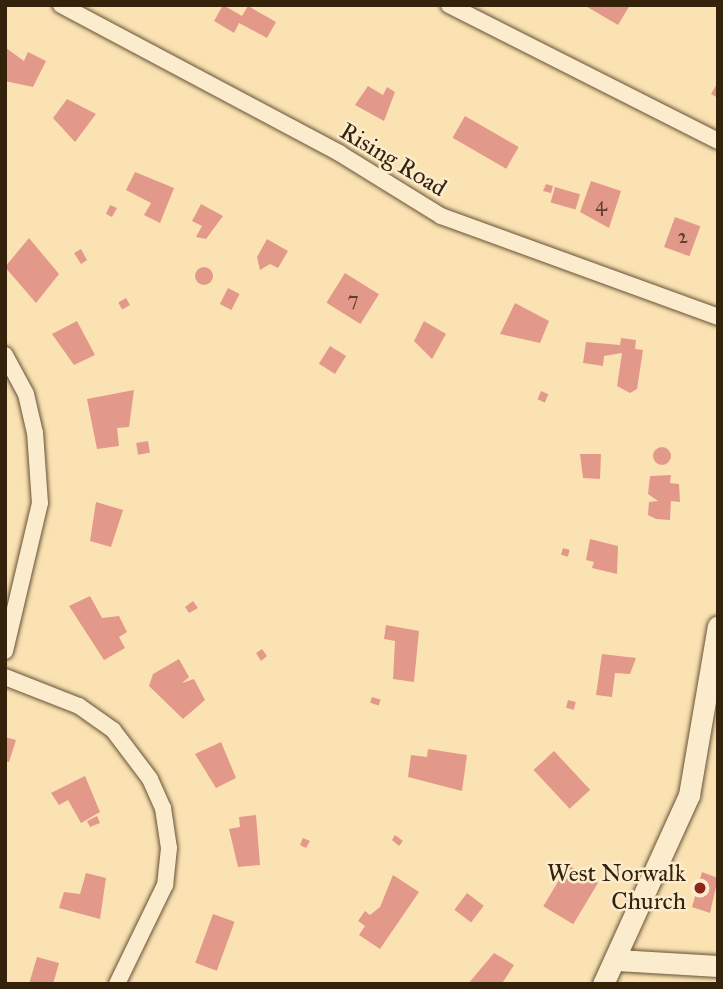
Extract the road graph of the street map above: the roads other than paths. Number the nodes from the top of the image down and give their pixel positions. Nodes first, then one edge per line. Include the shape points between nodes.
1 (61, 5) edge
2 (449, 5) edge
3 (718, 141) edge
4 (718, 317) edge
5 (5, 355) edge
6 (718, 626) edge
7 (5, 651) edge
8 (5, 677) edge
9 (617, 960) junction
10 (718, 966) edge
11 (117, 984) edge
12 (603, 984) edge

1 - 4 street, Rising Road via 328,147 442,216
2 - 3 street
5 - 7 street via 26,394 35,432 40,503
6 - 9 street via 689,796
8 - 11 street via 79,706 113,730 150,779 163,808 169,848 165,885
9 - 10 street
9 - 12 street

